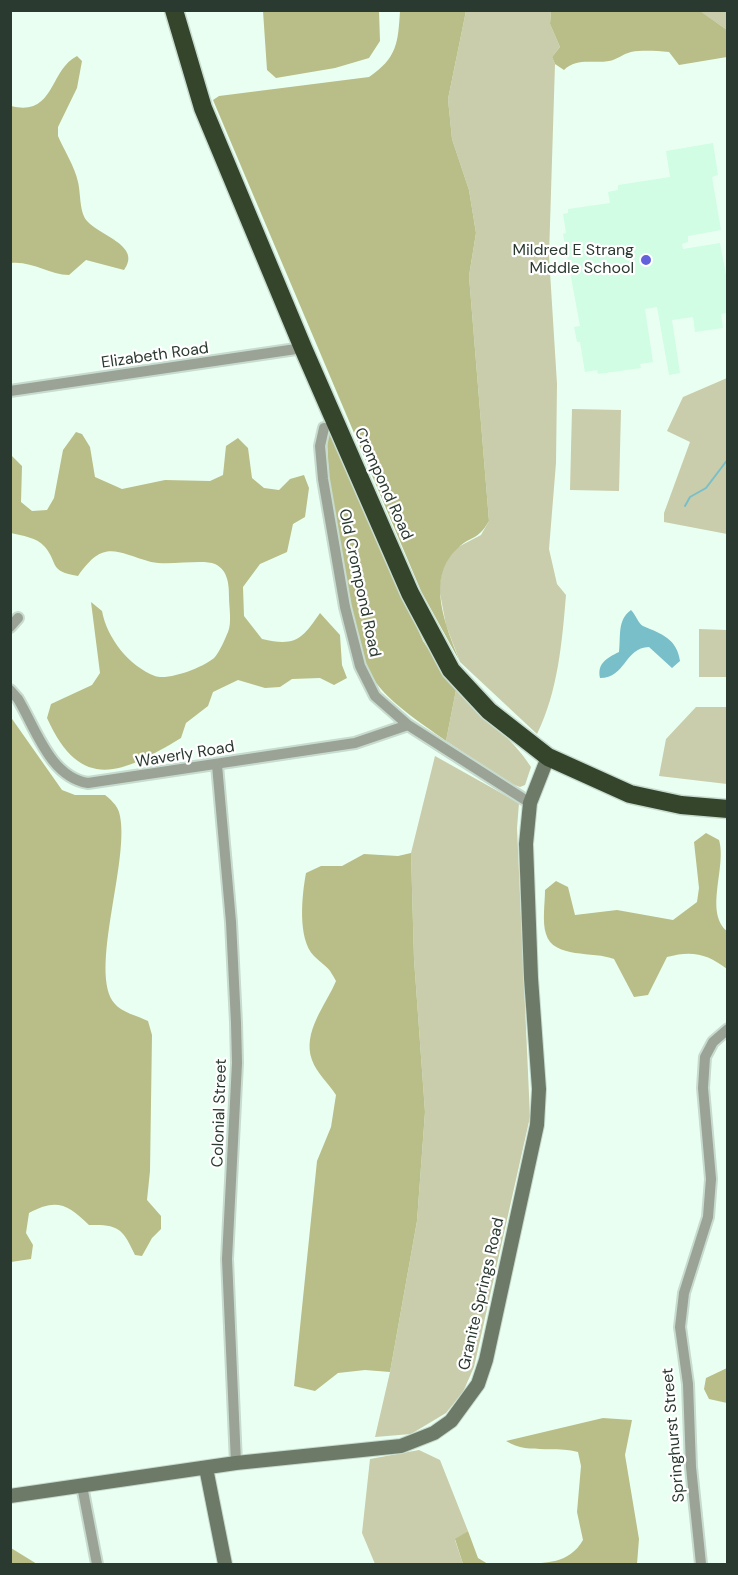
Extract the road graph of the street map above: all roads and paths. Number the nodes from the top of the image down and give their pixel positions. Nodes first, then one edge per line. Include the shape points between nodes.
1 (174, 10) edge
2 (303, 348) junction
3 (10, 391) edge
4 (324, 428) dead end
5 (10, 690) edge
6 (408, 725) junction
7 (548, 757) junction
8 (217, 765) junction
9 (530, 803) junction
10 (728, 809) edge
11 (728, 1029) edge
12 (236, 1463) junction
13 (206, 1468) junction
14 (82, 1486) junction
15 (10, 1496) edge
16 (97, 1564) edge
17 (225, 1564) edge
18 (702, 1564) edge

1 - 2 highway, Crompond Road via 204,108
2 - 3 street, Elizabeth Road
2 - 7 highway, Crompond Road via 438,649 451,670 489,711
4 - 6 street, Old Crompond Road via 320,446 323,479 353,643 375,696
5 - 8 street, Waverly Road via 59,770 75,781 102,783
6 - 8 street, Waverly Road via 355,743
6 - 9 street, Old Crompond Road
7 - 9 street, Granite Springs Road
7 - 10 highway, Crompond Road via 630,794 681,805
8 - 12 street, Colonial Street via 236,1023 227,1259
9 - 12 street, Granite Springs Road via 526,844 539,1107 498,1311 478,1384 451,1421 417,1441 401,1446
11 - 18 street, Springhurst Street via 712,1042 705,1057 703,1088 711,1179 708,1217 684,1293 680,1327
12 - 13 street, Granite Springs Road
13 - 14 street, Granite Springs Road
13 - 17 street
14 - 15 street, Granite Springs Road
14 - 16 street

